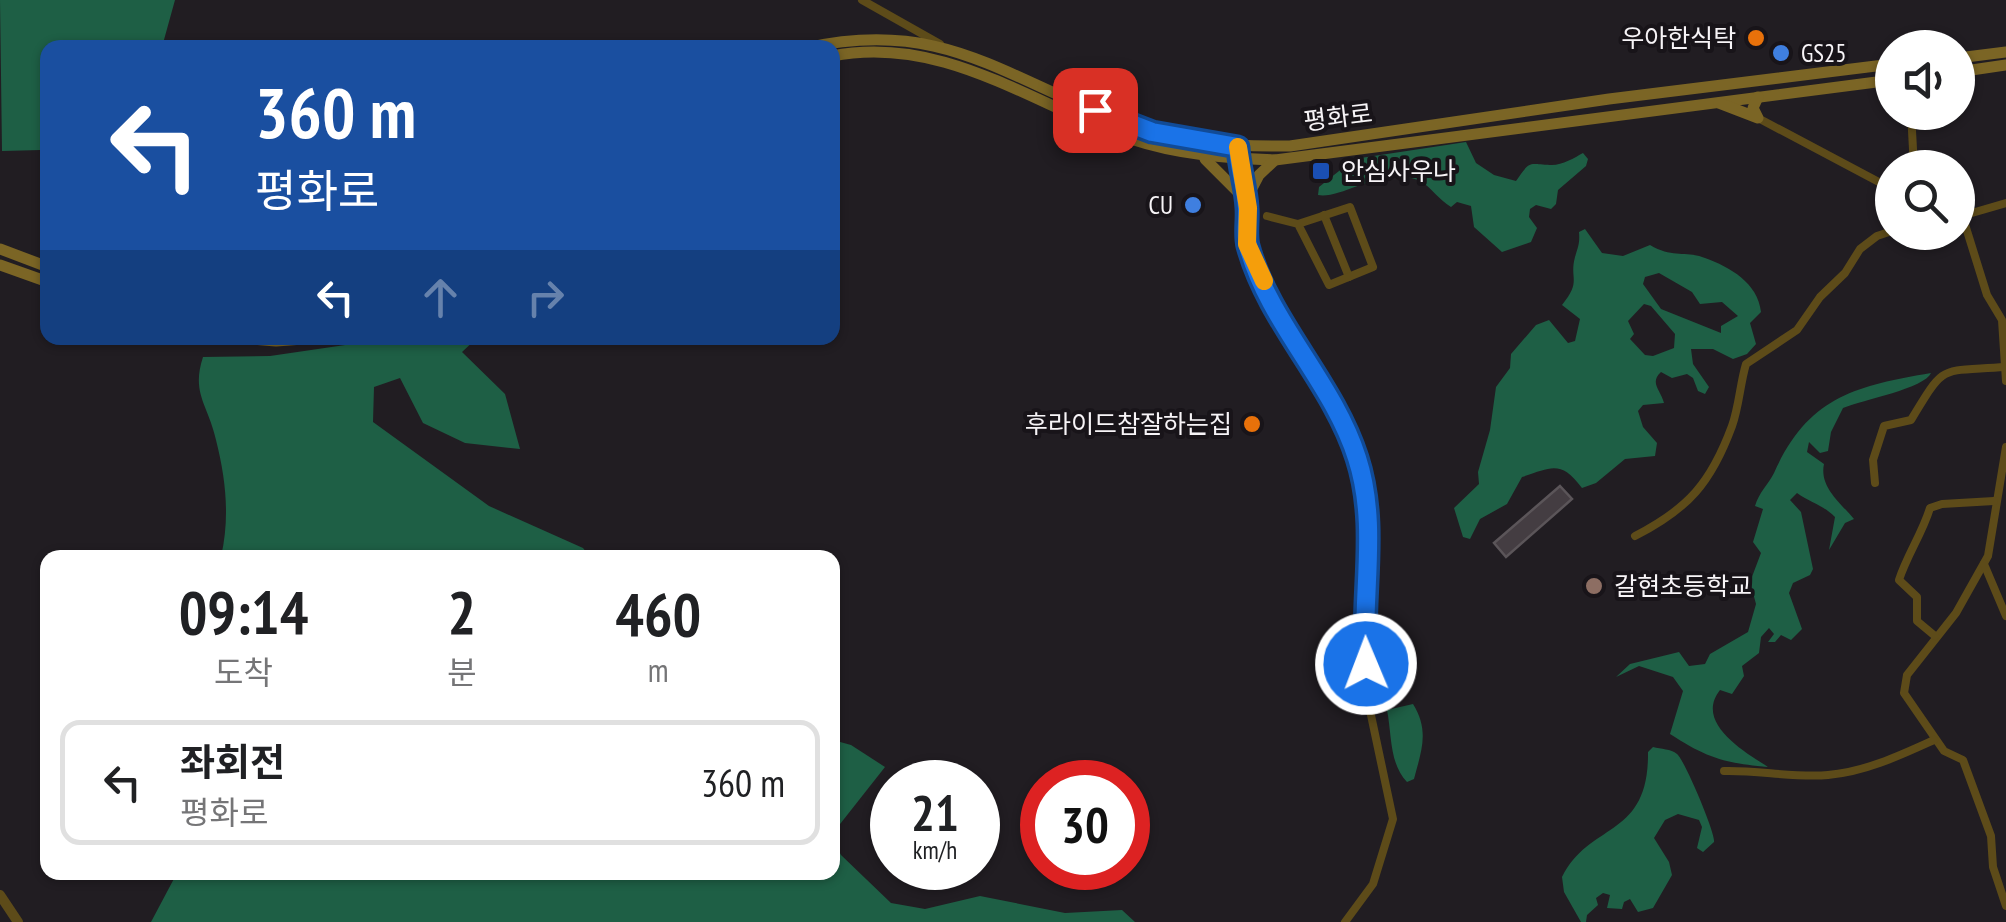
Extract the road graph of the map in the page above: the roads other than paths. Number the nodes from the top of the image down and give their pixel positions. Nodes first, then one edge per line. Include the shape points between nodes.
1 (862, 0) edge
2 (840, 42) edge
3 (944, 46) junction
4 (2006, 52) edge
5 (840, 56) edge
6 (1975, 56) edge
7 (2006, 65) edge
8 (1875, 66) edge
9 (1975, 70) edge
10 (1875, 82) edge
11 (1758, 96) junction
12 (1715, 102) junction
13 (1758, 118) junction
14 (1238, 153) junction
15 (1202, 156) junction
16 (1275, 160) junction
17 (1875, 180) edge
18 (1246, 200) junction
19 (2006, 203) edge
20 (1975, 213) edge
21 (1324, 215) junction
22 (1267, 216) dead end
23 (1298, 224) junction
24 (1875, 238) edge
25 (0, 249) edge
26 (1971, 250) edge
27 (0, 264) edge
28 (40, 264) edge
29 (1350, 276) junction
30 (40, 279) edge
31 (2004, 368) edge
32 (2006, 381) edge
33 (2006, 447) edge
34 (1875, 484) dead end
35 (1994, 501) junction
36 (1635, 536) dead end
37 (1984, 564) junction
38 (2006, 616) edge
39 (1935, 636) junction
40 (1934, 740) junction
41 (1724, 771) dead end
42 (0, 895) edge
43 (2006, 906) edge
44 (18, 922) edge
45 (1346, 922) edge

1 - 3 street
2 - 3 main road, 평화로 via 874,37
3 - 14 main road, 평화로 via 1118,121
4 - 6 main road
5 - 15 main road, 평화로 via 892,53 962,66 1133,140
7 - 9 main road
8 - 14 main road, 평화로
10 - 11 main road, 평화로
11 - 12 main road, 평화로
11 - 13 main road
12 - 13 main road
12 - 16 main road, 평화로
13 - 17 street
14 - 15 main road, 평화로
14 - 16 main road, 평화로
14 - 18 street
15 - 18 main road
16 - 18 main road
18 - 45 street via 1247,244 1358,459 1371,542 1363,627 1368,700 1392,819 1373,884
19 - 20 street
21 - 23 street
21 - 29 street
21 - 29 street via 1350,207 1373,267
22 - 23 street
23 - 29 street via 1329,285
24 - 36 street via 1797,330 1746,364 1734,422 1713,468 1686,506
25 - 28 main road
26 - 31 street via 2002,320
27 - 30 main road
31 - 32 street
31 - 34 street via 1945,371 1936,378 1911,420 1884,426 1873,460
33 - 35 street
35 - 37 street
35 - 39 street via 1930,508 1905,561 1900,580 1917,597 1917,620
37 - 38 street
37 - 39 street
39 - 40 street via 1907,675 1904,693
40 - 41 street via 1894,759 1826,776
40 - 43 street via 1968,770
42 - 44 street

